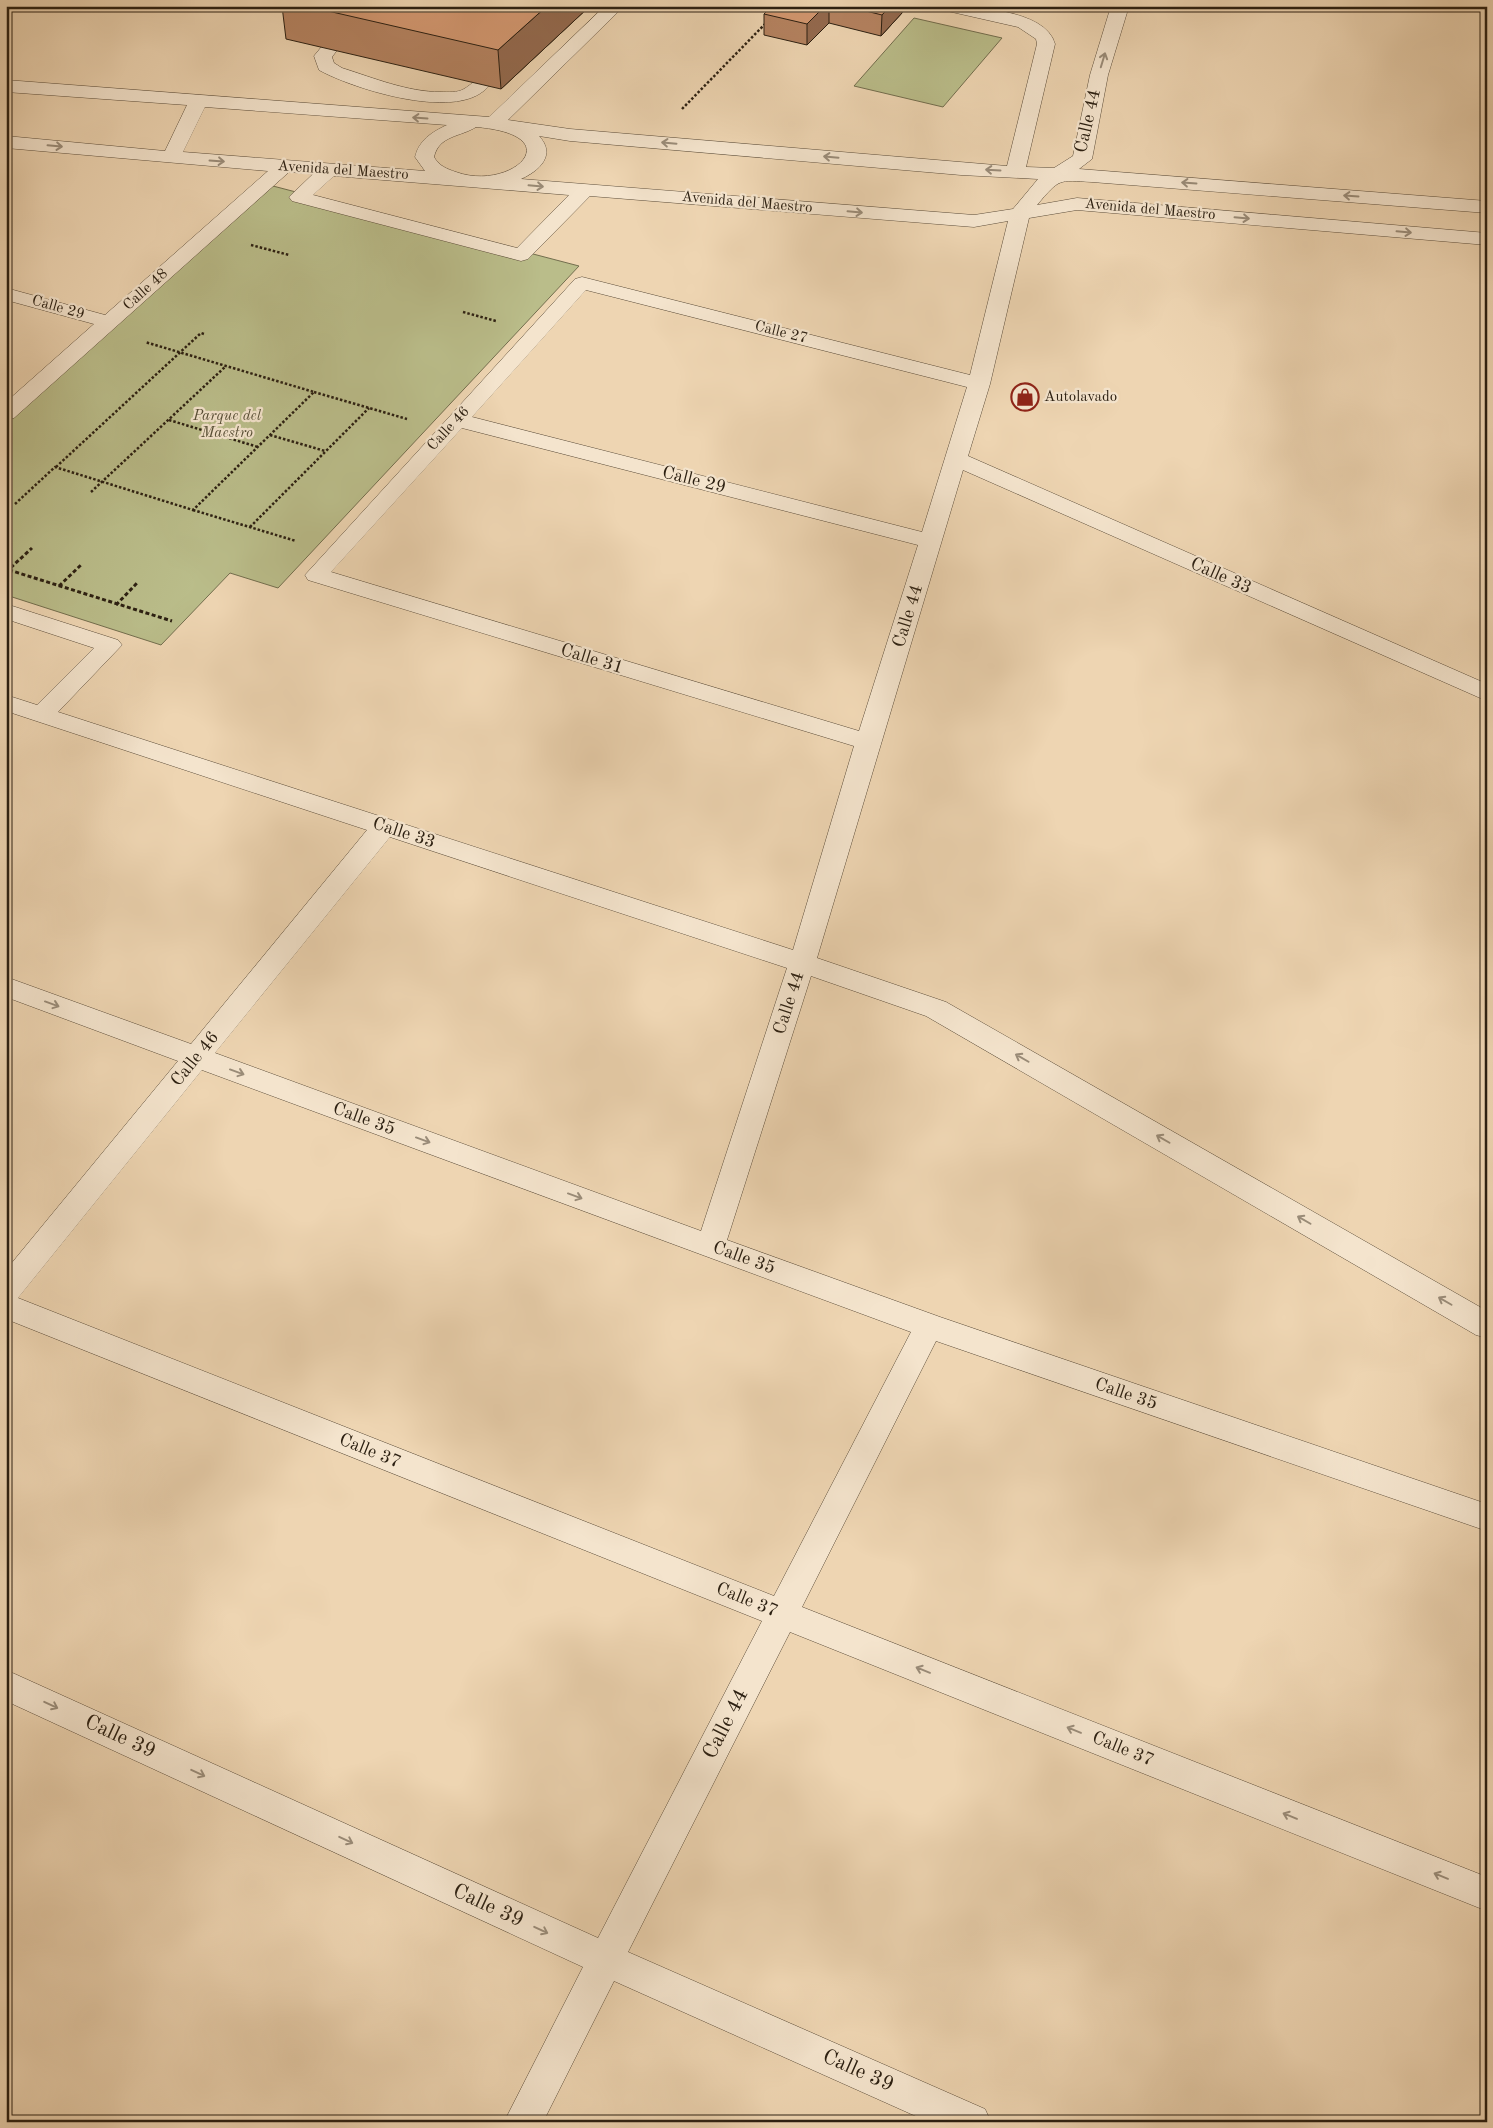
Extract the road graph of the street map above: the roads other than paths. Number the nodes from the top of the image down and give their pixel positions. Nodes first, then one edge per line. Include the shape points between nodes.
1 (615, 6) edge
2 (950, 6) edge
3 (1120, 6) edge
4 (329, 49) edge
5 (481, 84) edge
6 (6, 86) edge
7 (198, 101) junction
8 (494, 123) junction
9 (6, 142) edge
10 (171, 157) junction
11 (285, 166) junction
12 (330, 170) junction
13 (1015, 172) junction
14 (1059, 174) junction
15 (470, 180) junction
16 (585, 190) junction
17 (1487, 207) edge
18 (1020, 213) junction
19 (1487, 238) edge
20 (582, 283) joint
21 (6, 294) edge
22 (109, 322) junction
23 (979, 384) junction
24 (6, 413) edge
25 (458, 420) junction
26 (956, 459) junction
27 (931, 541) junction
28 (316, 575) joint
29 (6, 611) edge
30 (1487, 693) edge
31 (6, 704) edge
32 (41, 715) junction
33 (868, 742) junction
34 (384, 826) junction
35 (802, 963) junction
36 (6, 987) edge
37 (197, 1057) junction
38 (712, 1246) junction
39 (6, 1291) edge
40 (6, 1306) edge
41 (929, 1326) junction
42 (1487, 1326) edge
43 (1487, 1518) edge
44 (782, 1614) junction
45 (6, 1685) edge
46 (1487, 1894) edge
47 (606, 1960) junction
48 (523, 2122) edge
49 (972, 2122) edge

1 - 8 street
2 - 13 street via 1024,23 1044,36 1046,44
14 -> 3 street, Calle 44 via 1082,160 1099,75
4 - 5 street via 324,56 325,66 336,72 424,96 470,94
6 - 7 street, Avenida del Maestro
8 -> 7 street, Avenida del Maestro
7 - 10 street
13 -> 8 street, Avenida del Maestro via 570,134
8 - 15 street via 524,131 534,139 538,148 536,158 515,175 499,180
8 - 15 street via 456,127 430,141 425,150 426,160 432,168 445,176
9 -> 10 street, Avenida del Maestro
10 -> 11 street, Avenida del Maestro
11 - 12 street, Avenida del Maestro
11 - 22 street, Calle 48
12 - 15 street, Avenida del Maestro
12 - 16 street via 299,197 521,255
13 - 14 street, Avenida del Maestro
17 -> 14 street, Avenida del Maestro
14 - 18 street, Calle 44 via 1047,181
15 -> 16 street, Avenida del Maestro
16 -> 18 street, Avenida del Maestro via 974,221
18 -> 19 street, Avenida del Maestro via 1077,204
18 - 23 street, Calle 44
20 - 23 street, Calle 27
20 - 25 street, Calle 46
21 - 22 street, Calle 29
22 - 24 street, Calle 48
23 - 26 street, Calle 44
25 - 27 street, Calle 29
25 - 28 street, Calle 46
26 - 27 street, Calle 44
26 - 30 street, Calle 33
27 - 33 street, Calle 44
28 - 33 street, Calle 31
29 - 32 street via 110,645
31 - 32 street, Calle 33
32 - 34 street, Calle 33
33 - 35 street, Calle 44
34 - 35 street, Calle 33
34 - 37 street, Calle 46
35 - 38 street, Calle 44
42 -> 35 street via 936,1009
36 -> 37 street, Calle 35
37 -> 38 street, Calle 35
37 - 39 street, Calle 46
38 - 41 street, Calle 35
40 - 44 street, Calle 37
41 - 43 street, Calle 35
41 - 44 street, Calle 44
46 -> 44 street, Calle 37
44 - 47 street, Calle 44
45 -> 47 street, Calle 39
47 - 48 street, Calle 44
47 - 49 street, Calle 39

